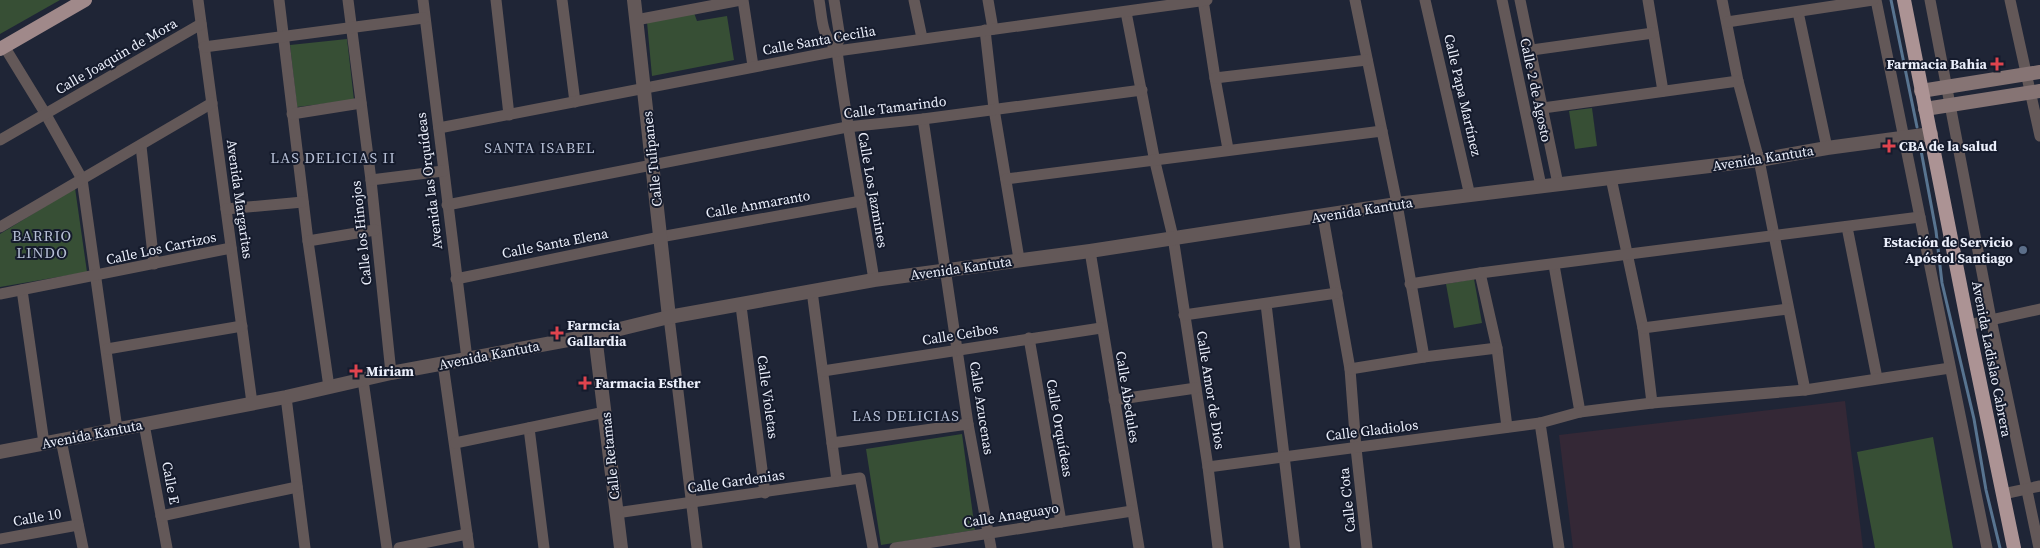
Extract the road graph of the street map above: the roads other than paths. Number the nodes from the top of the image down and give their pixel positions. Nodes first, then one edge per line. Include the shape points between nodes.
1 (86, 0) edge
2 (198, 0) edge
3 (279, 0) edge
4 (348, 0) edge
5 (423, 0) edge
6 (496, 0) edge
7 (562, 0) edge
8 (634, 0) edge
9 (742, 0) edge
10 (820, 0) edge
11 (834, 0) edge
12 (914, 0) edge
13 (988, 0) edge
14 (1203, 0) edge
15 (1207, 0) edge
16 (1355, 0) edge
17 (1425, 0) edge
18 (1502, 0) edge
19 (1520, 0) edge
20 (1648, 0) edge
21 (1722, 0) edge
22 (1875, 0) edge
23 (1904, 0) edge
24 (1930, 0) edge
25 (2010, 0) edge
26 (1126, 12) junction
27 (1798, 12) junction
28 (424, 18) junction
29 (636, 20) junction
30 (1727, 22) junction
31 (201, 24) junction
32 (351, 27) junction
33 (989, 29) junction
34 (1653, 33) junction
35 (284, 36) junction
36 (922, 38) junction
37 (204, 47) junction
38 (2, 48) edge
39 (836, 49) junction
40 (1532, 50) junction
41 (1367, 60) junction
42 (754, 66) junction
43 (2034, 73) edge
44 (1215, 78) junction
45 (1738, 81) junction
46 (1947, 86) junction
47 (643, 88) junction
48 (1142, 90) junction
49 (1663, 91) junction
50 (1922, 91) junction
51 (2035, 91) edge
52 (575, 102) junction
53 (212, 103) junction
54 (361, 103) junction
55 (1950, 105) junction
56 (994, 108) junction
57 (1543, 108) junction
58 (1925, 109) junction
59 (45, 113) junction
60 (292, 114) junction
61 (509, 115) junction
62 (923, 119) junction
63 (847, 127) junction
64 (439, 128) junction
65 (1382, 131) junction
66 (1931, 134) junction
67 (2040, 136) edge
68 (1903, 138) junction
69 (0, 140) edge
70 (141, 146) junction
71 (1827, 148) junction
72 (1228, 149) junction
73 (1759, 160) junction
74 (1155, 162) junction
75 (653, 166) junction
76 (443, 171) junction
77 (1611, 178) junction
78 (1006, 179) junction
79 (82, 180) junction
80 (371, 180) junction
81 (1558, 184) junction
82 (1541, 186) junction
83 (1470, 196) junction
84 (861, 201) junction
85 (303, 202) junction
86 (1397, 204) junction
87 (447, 205) junction
88 (226, 209) junction
89 (1323, 217) junction
90 (1920, 217) junction
91 (0, 227) edge
92 (1847, 227) junction
93 (376, 230) junction
94 (1774, 235) junction
95 (660, 237) junction
96 (1173, 237) junction
97 (308, 242) junction
98 (231, 248) junction
99 (1090, 251) junction
100 (1627, 255) junction
101 (1019, 259) junction
102 (154, 264) junction
103 (1554, 265) junction
104 (945, 272) junction
105 (1480, 274) junction
106 (96, 276) junction
107 (456, 279) junction
108 (874, 280) junction
109 (1410, 284) junction
110 (22, 290) junction
111 (812, 292) junction
112 (1338, 293) junction
113 (0, 294) edge
114 (1266, 304) junction
115 (740, 306) junction
116 (1788, 309) junction
117 (2040, 309) edge
118 (1184, 315) junction
119 (669, 317) junction
120 (1991, 319) junction
121 (1968, 325) junction
122 (242, 326) junction
123 (1101, 328) junction
124 (1643, 328) junction
125 (595, 335) junction
126 (1029, 338) junction
127 (107, 348) junction
128 (1497, 348) junction
129 (957, 349) junction
130 (1424, 357) junction
131 (467, 359) junction
132 (443, 364) junction
133 (1950, 368) junction
134 (1350, 369) junction
135 (823, 371) junction
136 (391, 373) junction
137 (1878, 378) junction
138 (363, 380) junction
139 (328, 387) junction
140 (1196, 388) junction
141 (1804, 390) junction
142 (286, 397) junction
143 (1114, 400) junction
144 (252, 403) junction
145 (1652, 403) junction
146 (605, 412) junction
147 (1580, 412) junction
148 (1540, 423) junction
149 (144, 424) junction
150 (968, 424) junction
151 (1508, 427) junction
152 (529, 428) junction
153 (117, 429) junction
154 (61, 440) junction
155 (44, 443) junction
156 (454, 443) junction
157 (832, 443) junction
158 (1356, 448) junction
159 (0, 452) edge
160 (1283, 456) junction
161 (1208, 467) junction
162 (837, 481) junction
163 (2040, 486) edge
164 (297, 487) junction
165 (2026, 489) junction
166 (765, 492) junction
167 (2003, 494) junction
168 (690, 502) junction
169 (1132, 511) junction
170 (616, 513) junction
171 (161, 516) junction
172 (1061, 522) junction
173 (78, 525) junction
174 (467, 534) junction
175 (989, 535) junction
176 (0, 539) edge
177 (169, 547) edge
178 (83, 548) edge
179 (305, 548) edge
180 (387, 548) edge
181 (399, 548) edge
182 (469, 548) edge
183 (544, 548) edge
184 (621, 548) edge
185 (697, 548) edge
186 (873, 548) edge
187 (895, 548) edge
188 (992, 548) edge
189 (1139, 548) edge
190 (1218, 548) edge
191 (1295, 548) edge
192 (1367, 548) edge
193 (1559, 548) edge
194 (1987, 548) edge
195 (2014, 548) edge
196 (2039, 548) edge

1 - 38 main road
2 - 31 street, Avenida Margaritas
3 - 35 street
4 - 32 street, Calle los Hinojos
5 - 28 street, Avenida las Orquídeas
6 - 61 street
7 - 52 street
8 - 29 street, Calle Tulipanes
9 - 29 street
9 - 42 street
10 - 39 street, Calle Los Jazmines via 826,37
11 - 39 street, Calle Los Jazmines via 840,38
12 - 36 street
13 - 33 street
14 - 15 street, Calle Santa Cecilia
14 - 26 street, Calle Santa Cecilia
14 - 44 street
16 - 41 street
17 - 83 street, Calle Papa Martínez
18 - 82 street, Calle 2 de Agosto
19 - 40 street, Calle 2 de Agosto
20 - 34 street
21 - 30 street
22 - 27 street
22 - 68 street
23 - 50 highway, Avenida Ladislao Cabrera
24 - 46 street
25 - 43 street
26 - 33 street, Calle Santa Cecilia
26 - 48 street, Calle Amor de Dios
27 - 30 street
27 - 71 street
28 - 32 street
28 - 64 street, Avenida las Orquídeas
29 - 47 street, Calle Tulipanes
30 - 45 street
31 - 37 street, Avenida Margaritas
31 - 59 street, Calle Joaquin de Mora
32 - 35 street
32 - 54 street, Calle los Hinojos
33 - 36 street, Calle Santa Cecilia
33 - 56 street
34 - 40 street
34 - 49 street
35 - 37 street
35 - 60 street
36 - 39 street, Calle Santa Cecilia
37 - 53 street, Avenida Margaritas
38 - 59 street
39 - 42 street, Calle Santa Cecilia
39 - 63 street, Calle Los Jazmines
40 - 57 street, Calle 2 de Agosto
41 - 44 street
41 - 65 street
42 - 47 street, Calle Santa Cecilia
43 - 46 main road
43 - 51 street
44 - 72 street
45 - 49 street
45 - 73 street
46 - 50 main road
46 - 55 street
47 - 52 street, Calle Santa Cecilia
47 - 75 street, Calle Tulipanes
48 - 56 street, Calle Tamarindo
48 - 74 street, Calle Amor de Dios
49 - 57 street
50 - 58 highway, Avenida Ladislao Cabrera
51 - 55 main road
51 - 67 street
52 - 61 street, Calle Santa Cecilia
53 - 70 street
53 - 88 street, Avenida Margaritas
54 - 60 street
54 - 80 street, Calle los Hinojos
55 - 58 main road
55 - 120 street
56 - 62 street, Calle Tamarindo
56 - 78 street
57 - 81 street, Calle 2 de Agosto
58 - 66 highway, Avenida Ladislao Cabrera
59 - 69 street, Calle Joaquin de Mora
59 - 79 street
60 - 85 street
61 - 64 street, Calle Santa Cecilia
62 - 63 street, Calle Tamarindo
62 - 104 street, Calle Azucenas
63 - 75 street, Calle Tamarindo
63 - 84 street, Calle Los Jazmines
64 - 76 street, Avenida las Orquídeas
65 - 72 street
65 - 86 street
66 - 68 street, Avenida Kantuta
66 - 121 highway, Avenida Ladislao Cabrera
68 - 71 street, Avenida Kantuta
68 - 90 street
70 - 79 street
70 - 102 street
71 - 73 street, Avenida Kantuta
72 - 74 street
73 - 77 street, Avenida Kantuta
73 - 94 street
74 - 78 street
74 - 96 street, Calle Amor de Dios
75 - 87 street, Calle Tamarindo
75 - 95 street, Calle Tulipanes
76 - 80 street
76 - 87 street, Avenida las Orquídeas
77 - 81 street, Avenida Kantuta
77 - 100 street
78 - 101 street
79 - 91 street
79 - 106 street
80 - 93 street, Calle los Hinojos
81 - 82 street, Avenida Kantuta
82 - 83 street, Avenida Kantuta
83 - 86 street, Avenida Kantuta
84 - 95 street, Calle Anmaranto
84 - 108 street, Calle Los Jazmines
85 - 88 street
85 - 97 street
86 - 89 street, Avenida Kantuta
86 - 109 street
87 - 107 street, Avenida las Orquídeas
88 - 98 street, Avenida Margaritas
89 - 96 street, Avenida Kantuta
89 - 112 street, Calle C'ota
90 - 92 street
90 - 133 street
92 - 94 street
92 - 137 street
93 - 97 street
93 - 136 street, Calle los Hinojos
94 - 100 street
94 - 116 street
95 - 107 street, Calle Santa Elena
95 - 119 street, Calle Tulipanes
96 - 99 street, Avenida Kantuta
96 - 118 street, Calle Amor de Dios
97 - 139 street
98 - 102 street, Calle Los Carrizos
98 - 122 street, Avenida Margaritas
99 - 101 street, Avenida Kantuta
99 - 123 street, Calle Abedules
100 - 103 street
100 - 124 street
101 - 104 street, Avenida Kantuta
102 - 106 street, Calle Los Carrizos
103 - 105 street
103 - 147 street
104 - 108 street, Avenida Kantuta
104 - 129 street, Calle Azucenas
105 - 109 street
105 - 128 street
106 - 110 street, Calle Los Carrizos
106 - 127 street
107 - 131 street, Avenida las Orquídeas
108 - 111 street, Avenida Kantuta
109 - 130 street
110 - 113 street, Calle Los Carrizos
110 - 155 street
111 - 115 street, Avenida Kantuta
111 - 135 street
112 - 114 street
112 - 134 street, Calle C'ota
114 - 118 street
114 - 160 street
115 - 119 street, Avenida Kantuta
115 - 166 street, Calle Violetas
116 - 124 street
116 - 141 street
117 - 120 street
118 - 140 street, Calle Amor de Dios
119 - 125 street, Avenida Kantuta
119 - 168 street
120 - 121 street
120 - 165 street
121 - 167 highway, Avenida Ladislao Cabrera
122 - 127 street
122 - 144 street, Avenida Margaritas
123 - 126 street, Calle Ceibos
123 - 143 street, Calle Abedules
124 - 145 street
125 - 131 street, Avenida Kantuta
125 - 146 street, Calle Retamas
126 - 129 street, Calle Ceibos
126 - 172 street, Calle Orquídeas
127 - 153 street
128 - 130 street
128 - 151 street
129 - 135 street, Calle Ceibos
129 - 150 street, Calle Azucenas
130 - 134 street
131 - 132 street, Avenida Kantuta
132 - 136 street, Avenida Kantuta
132 - 156 street
133 - 137 street, Calle Gladiolos
133 - 194 street
134 - 158 street, Calle C'ota
135 - 157 street
136 - 138 street, Avenida Kantuta
137 - 141 street, Calle Gladiolos
138 - 139 street, Avenida Kantuta
138 - 180 street
139 - 142 street, Avenida Kantuta
140 - 143 street
140 - 161 street, Calle Amor de Dios
141 - 145 street, Calle Gladiolos
142 - 144 street, Avenida Kantuta
142 - 164 street
143 - 169 street, Calle Abedules
144 - 149 street, Avenida Kantuta
145 - 147 street, Calle Gladiolos
146 - 152 street
146 - 170 street, Calle Retamas
147 - 148 street, Calle Gladiolos
148 - 151 street, Calle Gladiolos
148 - 193 street
149 - 153 street, Avenida Kantuta
149 - 171 street, Calle E
150 - 157 street
150 - 175 street, Calle Azucenas
151 - 158 street, Calle Gladiolos
152 - 156 street
152 - 183 street
153 - 154 street, Avenida Kantuta
154 - 155 street, Avenida Kantuta
154 - 173 street
155 - 159 street, Avenida Kantuta
156 - 174 street
157 - 162 street
158 - 160 street, Calle Gladiolos
158 - 192 street, Calle C'ota
160 - 161 street, Calle Gladiolos
160 - 191 street
161 - 190 street, Calle Amor de Dios
162 - 166 street, Calle Gardenias
162 - 186 street, Calle Gardenias via 860,478
163 - 165 street
164 - 171 street
164 - 179 street
165 - 167 street
165 - 196 street
166 - 168 street, Calle Gardenias
167 - 195 highway, Avenida Ladislao Cabrera
168 - 170 street, Calle Gardenias
168 - 185 street
169 - 172 street, Calle Anaguayo
169 - 189 street, Calle Abedules
170 - 184 street, Calle Retamas
171 - 177 street, Calle E
172 - 175 street, Calle Anaguayo
173 - 176 street, Calle 10
173 - 178 street
174 - 181 street
174 - 182 street
175 - 187 street, Calle Anaguayo
175 - 188 street, Calle Azucenas

